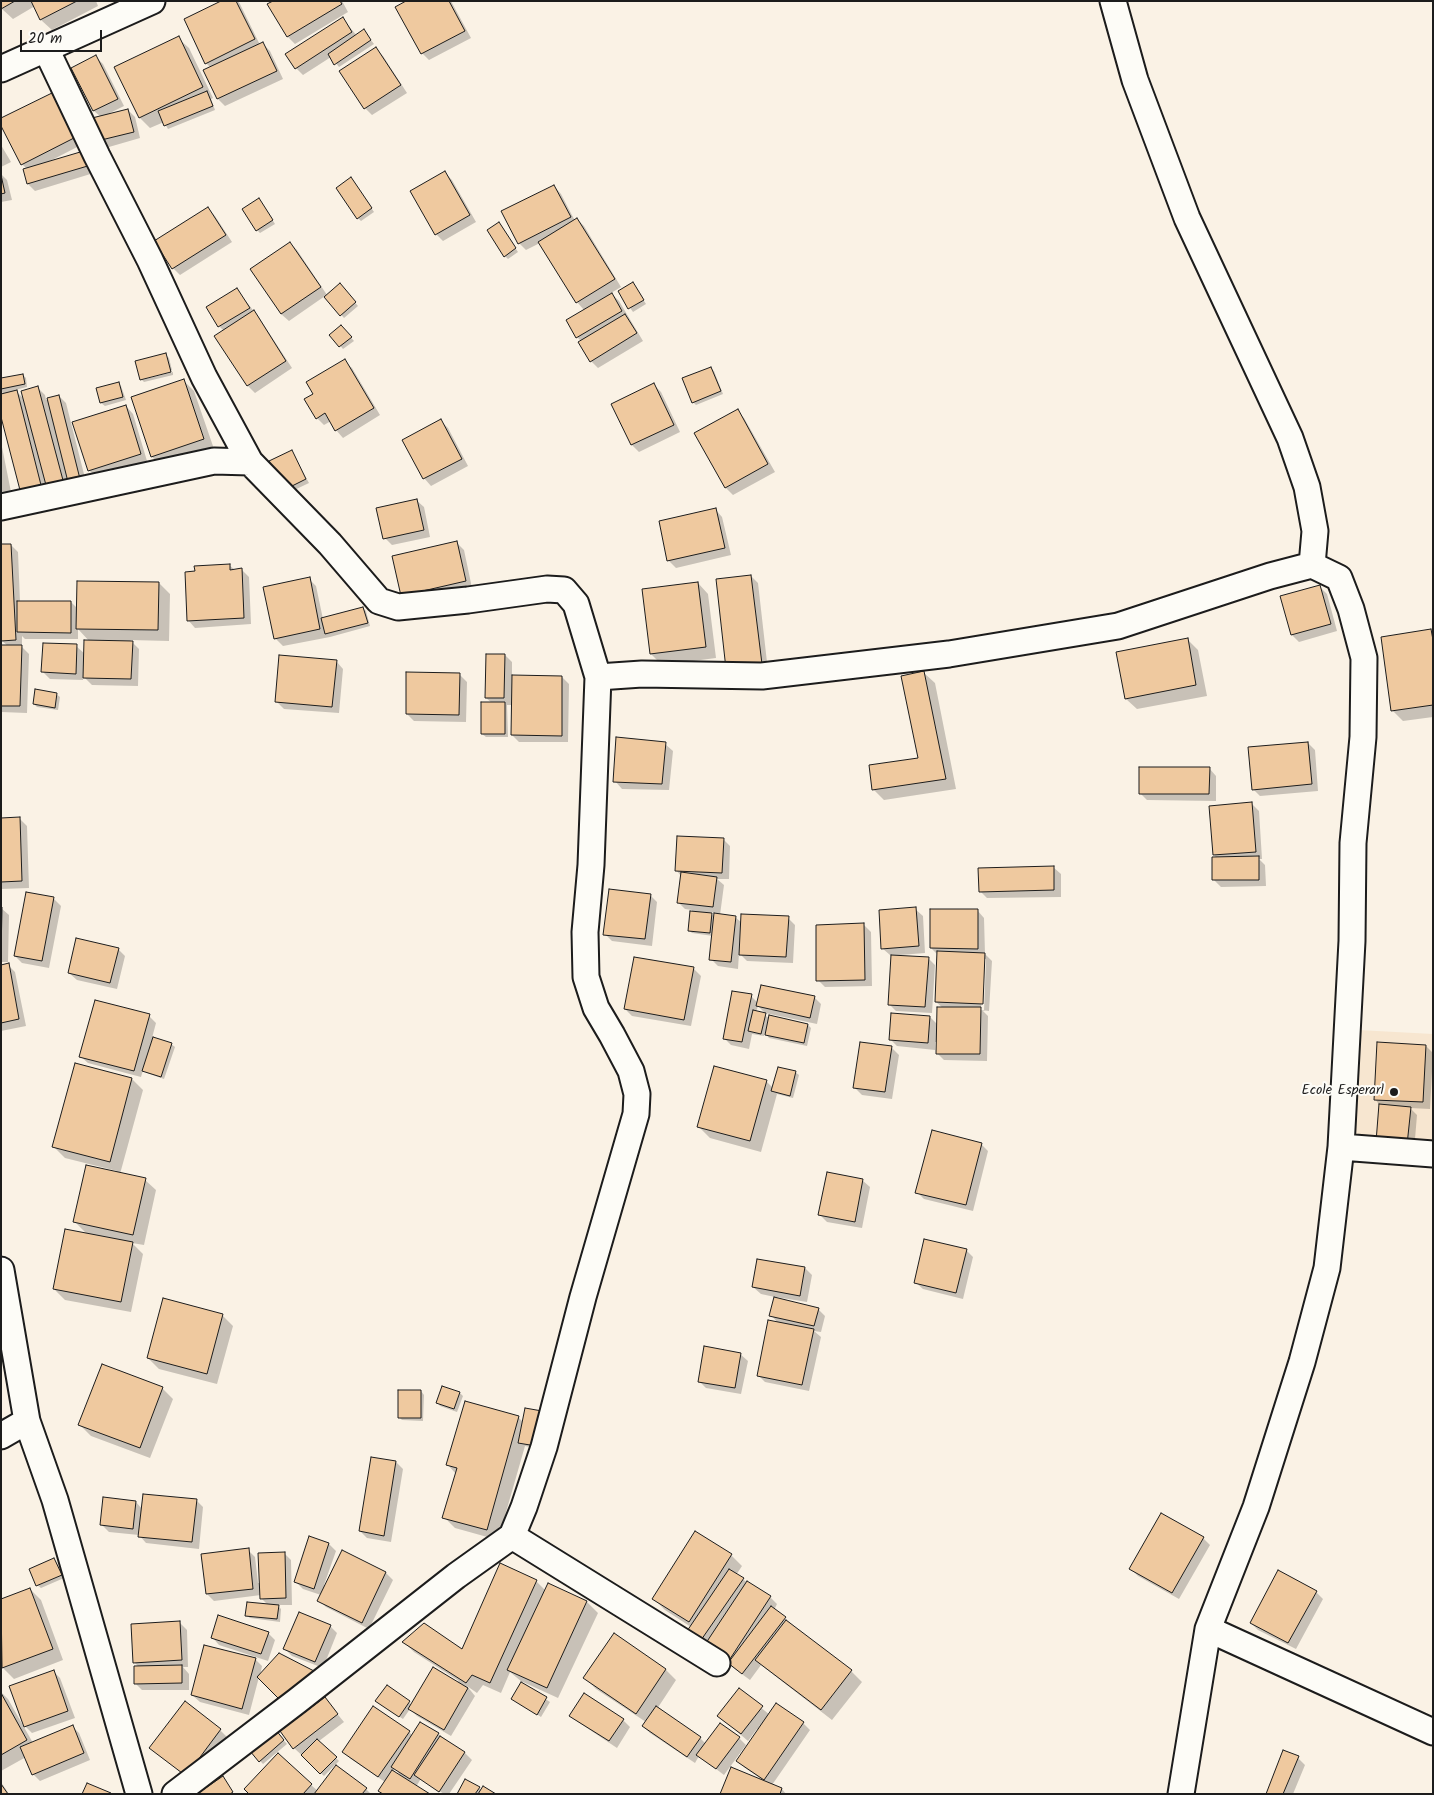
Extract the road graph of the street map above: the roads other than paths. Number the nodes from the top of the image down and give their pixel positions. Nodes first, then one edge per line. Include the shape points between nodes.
1 (152, 1) edge
2 (1113, 1) edge
3 (119, 8) edge
4 (46, 49) junction
5 (1, 69) edge
6 (250, 462) junction
7 (1, 507) edge
8 (1312, 565) junction
9 (598, 677) junction
10 (1341, 1147) junction
11 (1433, 1154) edge
12 (1, 1270) edge
13 (27, 1421) junction
14 (1, 1436) edge
15 (512, 1536) junction
16 (1208, 1629) junction
17 (717, 1663) dead end
18 (1433, 1732) edge
19 (139, 1794) edge
20 (175, 1794) edge
21 (1181, 1794) edge

1 - 3 street
2 - 8 street via 1135,80 1187,218 1290,438 1307,487 1315,531
3 - 4 street
4 - 5 street
4 - 6 street via 204,377
6 - 7 street via 214,461
6 - 9 street via 330,544 378,601 398,607 547,589 564,590 576,604
8 - 9 street via 1118,626 950,654 762,676 642,674
8 - 10 street via 1339,578 1364,658 1363,737 1353,843 1352,941
9 - 15 street via 591,865 585,932 586,977 596,1008 630,1071 637,1094 636,1114 544,1447
10 - 11 street
10 - 16 street via 1327,1268 1302,1362 1256,1507
12 - 13 street
13 - 14 street
13 - 19 street via 55,1500
15 - 17 street
15 - 20 street
16 - 18 street
16 - 21 street

